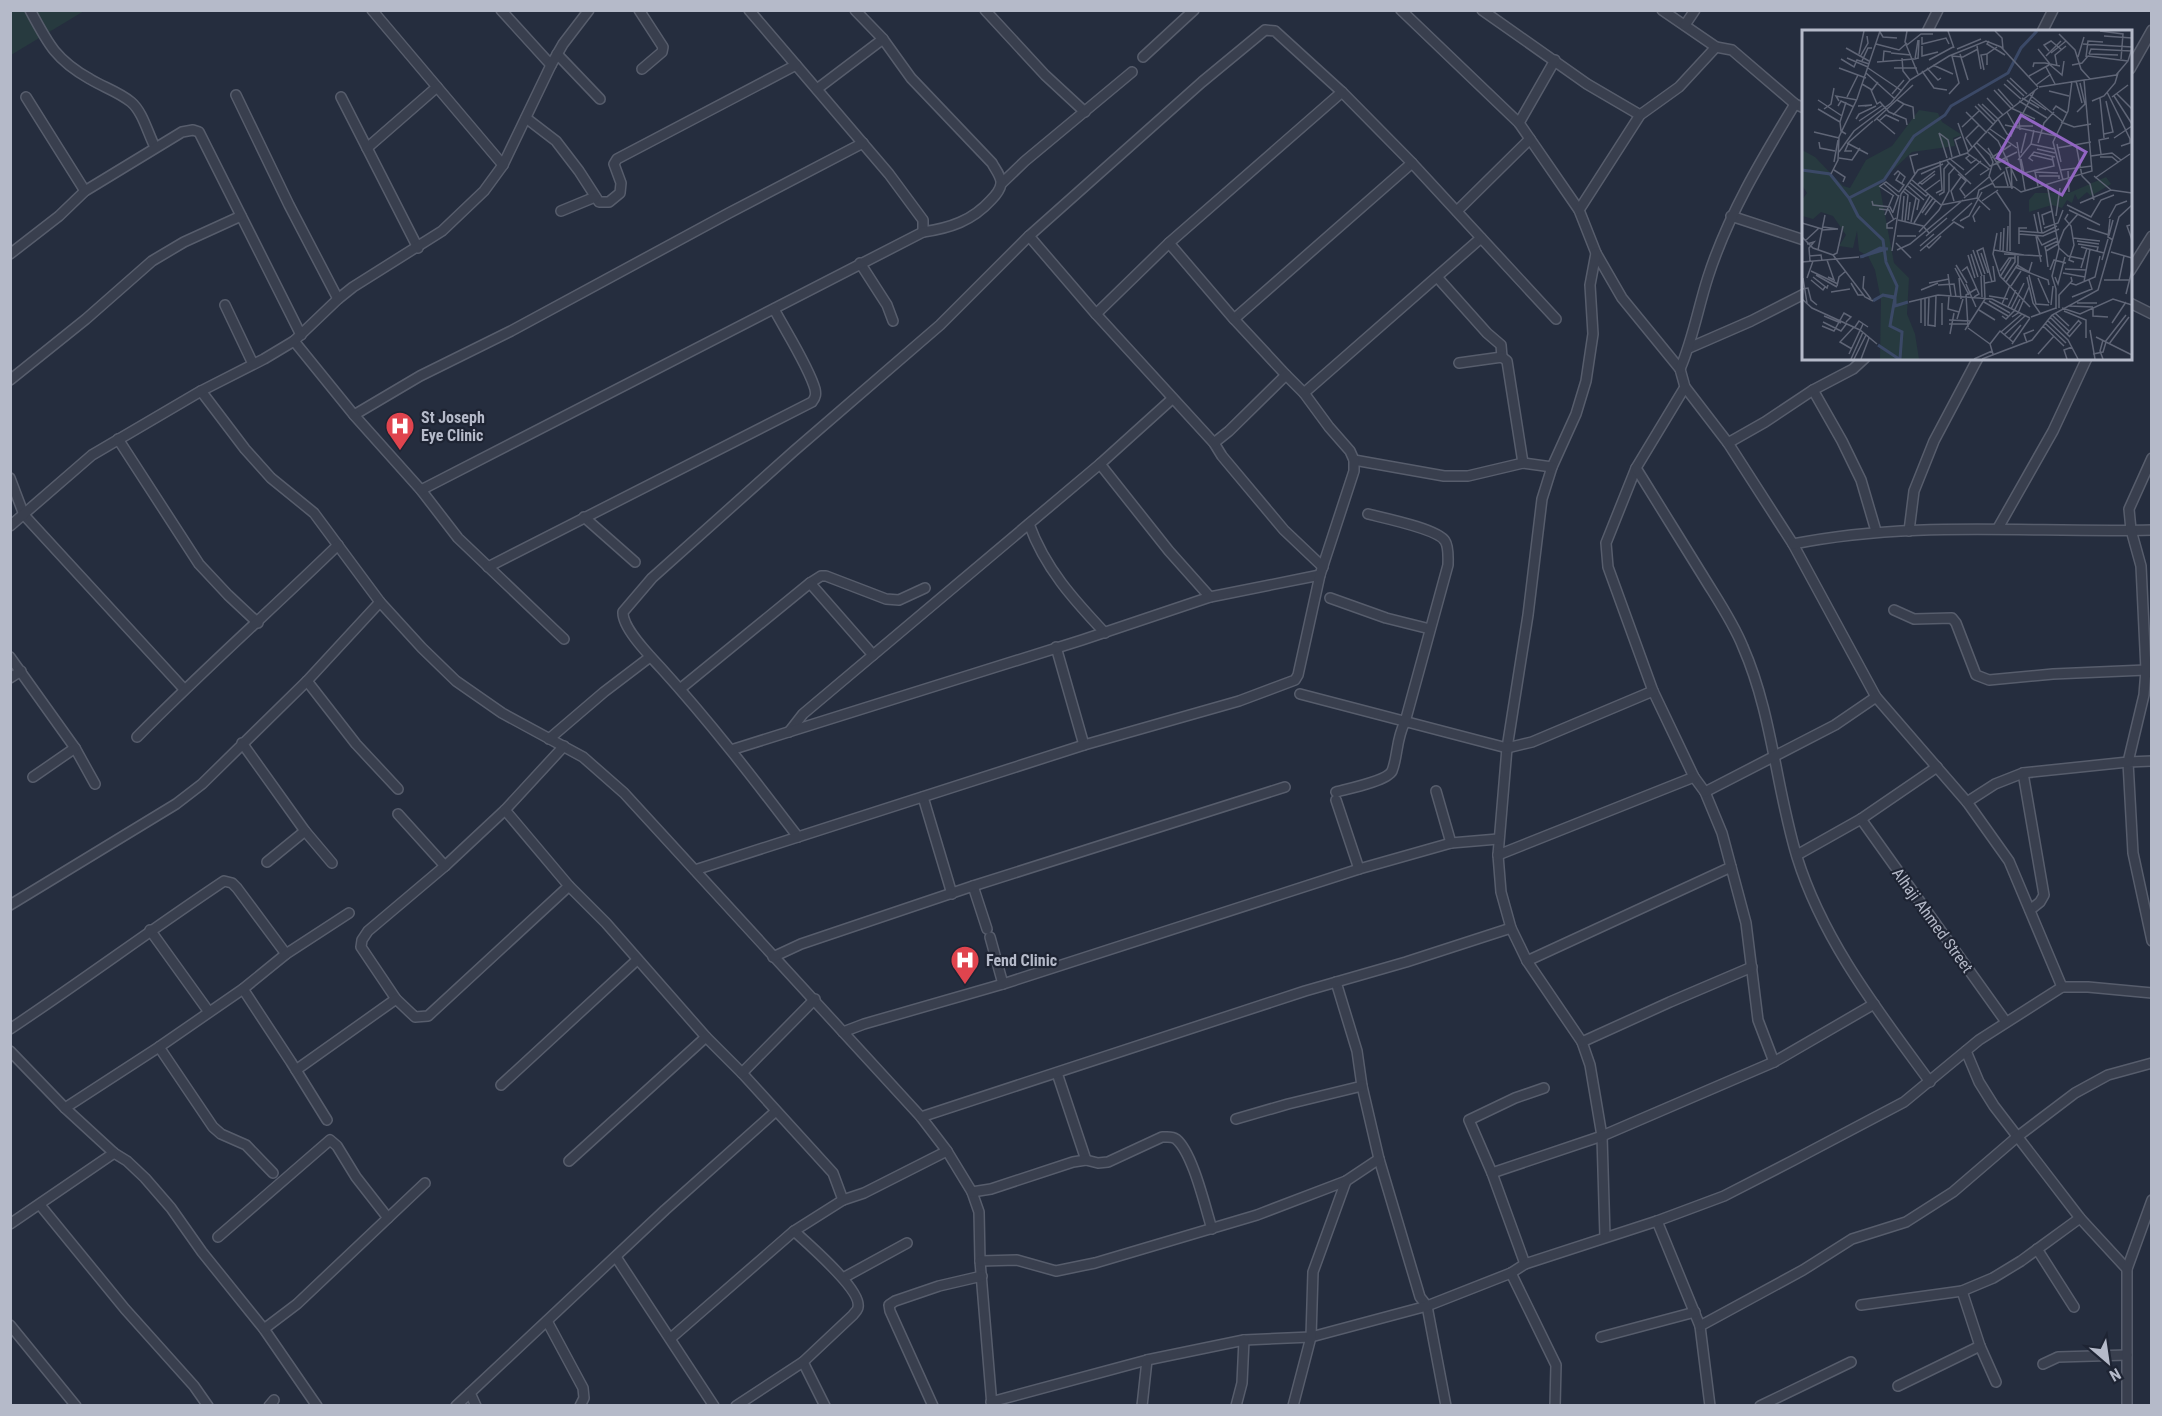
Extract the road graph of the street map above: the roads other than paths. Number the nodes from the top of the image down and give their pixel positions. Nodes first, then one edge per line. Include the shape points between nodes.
1 (30, 10) edge
2 (372, 10) edge
3 (501, 10) edge
4 (589, 10) edge
5 (639, 10) edge
6 (749, 10) edge
7 (855, 10) edge
8 (985, 10) edge
9 (1194, 10) edge
10 (1401, 10) edge
11 (1482, 10) edge
12 (1662, 10) edge
13 (1695, 10) edge
14 (1938, 10) edge
15 (2053, 10) edge
16 (1685, 25) junction
17 (1928, 30) edge
18 (2043, 30) edge
19 (2151, 30) edge
20 (883, 39) junction
21 (1716, 47) junction
22 (557, 54) junction
23 (1143, 57) dead end
24 (1555, 60) junction
25 (551, 65) junction
26 (796, 65) junction
27 (2132, 65) edge
28 (642, 69) dead end
29 (1132, 72) dead end
30 (437, 87) junction
31 (817, 89) junction
32 (1342, 92) junction
33 (236, 95) dead end
34 (26, 97) dead end
35 (341, 97) dead end
36 (600, 99) dead end
37 (1799, 106) edge
38 (1085, 112) junction
39 (1640, 115) junction
40 (526, 118) junction
41 (1518, 123) junction
42 (1530, 139) junction
43 (863, 143) junction
44 (155, 147) junction
45 (368, 148) junction
46 (1412, 163) junction
47 (503, 165) junction
48 (1001, 184) junction
49 (85, 191) junction
50 (595, 197) junction
51 (1579, 210) junction
52 (561, 211) dead end
53 (1457, 211) junction
54 (241, 216) junction
55 (1731, 216) junction
56 (923, 232) junction
57 (1029, 236) junction
58 (2151, 237) edge
59 (1481, 238) junction
60 (1802, 240) edge
61 (1169, 243) junction
62 (418, 248) junction
63 (1596, 253) junction
64 (10, 254) edge
65 (860, 263) junction
66 (2132, 268) edge
67 (1437, 277) junction
68 (1802, 295) edge
69 (338, 299) junction
70 (2132, 304) edge
71 (225, 305) dead end
72 (774, 309) junction
73 (1096, 314) junction
74 (2151, 314) edge
75 (1234, 319) junction
76 (1556, 319) dead end
77 (893, 321) dead end
78 (298, 338) junction
79 (1689, 348) junction
80 (1502, 357) junction
81 (1863, 360) edge
82 (1977, 360) edge
83 (2086, 360) edge
84 (1459, 363) dead end
85 (253, 364) junction
86 (1680, 369) junction
87 (1286, 375) junction
88 (10, 380) edge
89 (1685, 387) junction
90 (1813, 390) junction
91 (201, 391) junction
92 (1304, 393) junction
93 (1172, 399) junction
94 (354, 415) junction
95 (118, 439) junction
96 (1214, 443) junction
97 (1728, 443) junction
98 (2151, 458) edge
99 (1354, 460) junction
100 (1523, 463) junction
101 (1100, 464) junction
102 (1552, 467) junction
103 (1636, 468) junction
104 (10, 478) edge
105 (421, 490) junction
106 (1368, 514) dead end
107 (24, 515) junction
108 (584, 517) junction
109 (1029, 524) junction
110 (10, 526) edge
111 (1998, 528) junction
112 (2131, 530) junction
113 (2151, 530) edge
114 (1876, 531) junction
115 (1910, 531) junction
116 (1793, 544) junction
117 (338, 545) junction
118 (635, 562) dead end
119 (488, 567) junction
120 (1321, 571) junction
121 (810, 583) junction
122 (925, 588) dead end
123 (1210, 597) junction
124 (1330, 598) dead end
125 (380, 602) junction
126 (1894, 610) dead end
127 (258, 623) junction
128 (1430, 629) junction
129 (1105, 633) junction
130 (564, 639) dead end
131 (1056, 647) junction
132 (873, 655) junction
133 (10, 657) edge
134 (650, 657) junction
135 (2146, 670) junction
136 (21, 671) junction
137 (10, 678) edge
138 (307, 681) junction
139 (184, 689) junction
140 (680, 689) junction
141 (1653, 692) junction
142 (1300, 694) dead end
143 (1876, 697) junction
144 (1405, 722) junction
145 (789, 732) junction
146 (137, 737) dead end
147 (549, 739) junction
148 (242, 743) junction
149 (1084, 745) junction
150 (564, 746) junction
151 (75, 748) junction
152 (1507, 748) junction
153 (731, 750) junction
154 (1774, 757) junction
155 (2151, 761) edge
156 (2128, 762) junction
157 (1937, 767) junction
158 (2023, 773) junction
159 (33, 777) dead end
160 (1694, 777) junction
161 (96, 784) dead end
162 (1285, 787) dead end
163 (398, 789) dead end
164 (1436, 792) dead end
165 (1705, 792) junction
166 (923, 797) junction
167 (1967, 802) junction
168 (505, 810) junction
169 (398, 814) dead end
170 (1861, 819) junction
171 (305, 831) junction
172 (798, 837) junction
173 (1498, 839) junction
174 (1451, 843) junction
175 (1498, 855) junction
176 (1797, 855) junction
177 (267, 862) dead end
178 (332, 863) dead end
179 (445, 866) junction
180 (1731, 867) junction
181 (1359, 869) junction
182 (695, 870) junction
183 (569, 886) junction
184 (973, 886) junction
185 (952, 894) junction
186 (10, 905) edge
187 (2030, 910) junction
188 (349, 913) dead end
189 (1510, 928) junction
190 (150, 930) junction
191 (2151, 941) edge
192 (286, 954) junction
193 (773, 957) junction
194 (637, 960) junction
195 (1527, 961) junction
196 (1752, 967) junction
197 (1336, 981) junction
198 (1002, 984) junction
199 (2062, 987) junction
200 (243, 989) junction
201 (2151, 993) edge
202 (396, 999) junction
203 (815, 999) junction
204 (1874, 1004) junction
205 (209, 1012) junction
206 (2006, 1022) junction
207 (10, 1029) edge
208 (843, 1032) junction
209 (706, 1037) junction
210 (1582, 1042) junction
211 (159, 1047) junction
212 (10, 1051) edge
213 (1966, 1051) junction
214 (1774, 1062) junction
215 (2151, 1063) edge
216 (296, 1070) junction
217 (742, 1073) junction
218 (1057, 1073) junction
219 (1930, 1082) junction
220 (501, 1085) dead end
221 (1362, 1086) junction
222 (1544, 1088) dead end
223 (65, 1108) junction
224 (776, 1111) junction
225 (921, 1117) junction
226 (1236, 1119) dead end
227 (327, 1120) dead end
228 (1602, 1136) junction
229 (2017, 1137) junction
230 (947, 1150) junction
231 (114, 1153) junction
232 (1379, 1159) junction
233 (1086, 1160) junction
234 (569, 1161) dead end
235 (273, 1173) dead end
236 (1492, 1173) junction
237 (1346, 1181) junction
238 (425, 1183) dead end
239 (972, 1192) junction
240 (843, 1200) junction
241 (2151, 1200) edge
242 (40, 1205) junction
243 (388, 1218) junction
244 (2080, 1218) junction
245 (1657, 1221) junction
246 (10, 1224) edge
247 (1212, 1228) junction
248 (794, 1231) junction
249 (218, 1237) dead end
250 (1605, 1237) junction
251 (907, 1243) dead end
252 (2037, 1249) junction
253 (616, 1257) junction
254 (980, 1261) junction
255 (1525, 1263) junction
256 (2127, 1269) junction
257 (1511, 1273) junction
258 (982, 1276) junction
259 (843, 1278) junction
260 (1962, 1291) junction
261 (1861, 1305) dead end
262 (1427, 1306) junction
263 (2074, 1307) dead end
264 (1695, 1312) junction
265 (547, 1321) junction
266 (10, 1325) edge
267 (1700, 1326) junction
268 (264, 1329) junction
269 (1311, 1337) junction
270 (1601, 1337) dead end
271 (671, 1338) junction
272 (1244, 1340) junction
273 (1980, 1346) junction
274 (2127, 1355) junction
275 (1147, 1360) junction
276 (803, 1362) junction
277 (1851, 1362) dead end
278 (2043, 1364) dead end
279 (1996, 1382) dead end
280 (1898, 1386) dead end
281 (470, 1393) junction
282 (991, 1404) edge
283 (76, 1406) edge
284 (208, 1406) edge
285 (317, 1406) edge
286 (456, 1406) edge
287 (476, 1406) edge
288 (580, 1406) edge
289 (714, 1406) edge
290 (736, 1406) edge
291 (825, 1406) edge
292 (933, 1406) edge
293 (1142, 1406) edge
294 (1236, 1406) edge
295 (1293, 1406) edge
296 (1446, 1406) edge
297 (1555, 1406) edge
298 (1710, 1406) edge
299 (1760, 1406) edge
300 (2127, 1406) edge

1 - 44 street via 48,45 70,67 137,108
2 - 30 street
3 - 25 street
4 - 22 street
5 - 28 street via 663,46 662,52
6 - 26 street
7 - 20 street
8 - 38 street
9 - 23 street
10 - 41 street
11 - 24 street
12 - 16 street
13 - 16 street
14 - 17 street
15 - 18 street
16 - 21 street
19 - 27 street
20 - 31 street
20 - 48 street via 910,78 992,163
21 - 37 street via 1732,50
21 - 39 street via 1679,87
22 - 25 street
22 - 36 street
24 - 39 street
24 - 41 street
25 - 40 street
26 - 31 street
26 - 50 street via 617,159 614,164 621,183 620,193 603,203
29 - 38 street
30 - 45 street
30 - 47 street
31 - 43 street
32 - 46 street
32 - 57 street via 1275,31 1265,30
32 - 61 street
33 - 69 street
34 - 49 street
35 - 45 street
37 - 55 street via 1759,163
38 - 48 street
39 - 51 street
40 - 47 street
40 - 50 street via 556,141
41 - 42 street
42 - 51 street
42 - 53 street
43 - 56 street via 923,220
43 - 94 street via 420,376
44 - 49 street
44 - 54 street via 182,132 199,132
45 - 62 street
46 - 53 street
46 - 75 street
47 - 62 street via 464,211
48 - 56 street via 981,211 968,220
49 - 64 street
50 - 52 street
51 - 63 street
53 - 59 street
54 - 78 street
54 - 88 street via 152,261
55 - 60 street
55 - 79 street via 1708,277
56 - 65 street
57 - 73 street
57 - 134 street via 940,325 794,451 628,603 623,612 624,622
58 - 66 street
59 - 67 street
59 - 76 street
61 - 73 street
61 - 75 street
62 - 69 street via 370,275
63 - 86 street via 1622,298
63 - 102 street via 1590,285 1593,334 1586,381
65 - 72 street
65 - 77 street
67 - 80 street via 1501,345
67 - 92 street
68 - 79 street
69 - 78 street
70 - 74 street
71 - 85 street
72 - 105 street
72 - 108 street via 811,378 815,390 812,402
73 - 93 street
75 - 87 street
78 - 85 street
78 - 94 street
79 - 86 street
80 - 84 street
80 - 100 street via 1508,363
81 - 90 street
82 - 115 street via 1934,441 1914,491
83 - 111 street via 2053,431
85 - 91 street
86 - 89 street
87 - 92 street
87 - 96 street
89 - 97 street
89 - 103 street
90 - 97 street
90 - 114 street via 1861,480
91 - 95 street
91 - 117 street via 271,478 314,513
92 - 99 street
93 - 96 street
93 - 101 street
94 - 105 street
95 - 107 street via 85,461
95 - 127 street via 200,564
96 - 120 street
97 - 116 street
98 - 112 street via 2129,509
99 - 100 street via 1468,477
99 - 120 street via 1354,471
100 - 102 street
101 - 109 street
101 - 123 street
102 - 152 street via 1542,499
103 - 141 street via 1606,543 1606,555
103 - 154 street via 1743,645 1757,683
104 - 107 street
105 - 119 street via 458,538
106 - 128 street via 1436,534 1447,544 1448,565
107 - 110 street
107 - 139 street
108 - 118 street
108 - 119 street
109 - 129 street via 1037,548 1053,572
109 - 132 street
111 - 112 street
111 - 115 street
112 - 113 street
112 - 135 street via 2140,566
114 - 115 street
114 - 116 street
116 - 143 street
117 - 125 street
117 - 127 street
119 - 130 street
120 - 123 street
120 - 149 street via 1295,680 1239,701
121 - 122 street via 826,576 886,600 900,600
121 - 132 street
121 - 140 street
123 - 129 street
124 - 128 street
125 - 138 street
125 - 147 street via 456,681
126 - 135 street via 1914,619 1952,618 1976,675 1989,680
127 - 139 street
128 - 144 street
129 - 131 street
131 - 145 street
131 - 149 street
132 - 145 street via 803,714
133 - 136 street
134 - 140 street
134 - 147 street
135 - 156 street
136 - 137 street
136 - 151 street
138 - 148 street
138 - 163 street via 356,744
139 - 146 street
140 - 153 street
141 - 152 street via 1532,742
141 - 160 street
142 - 144 street
143 - 154 street via 1835,725
143 - 157 street
144 - 152 street
144 - 181 street via 1398,734 1390,774 1336,796
145 - 153 street
147 - 150 street
148 - 171 street
148 - 186 street via 176,804
149 - 166 street
150 - 168 street
150 - 182 street via 583,757 624,793
151 - 159 street
151 - 161 street
152 - 173 street
153 - 172 street
154 - 165 street
154 - 176 street
155 - 156 street
156 - 158 street
156 - 191 street via 2133,853
157 - 167 street
157 - 170 street
158 - 167 street via 1995,784
158 - 187 street via 2044,895
160 - 165 street
160 - 175 street
162 - 184 street
164 - 174 street
165 - 180 street
166 - 172 street
166 - 185 street
167 - 187 street via 2008,861
168 - 179 street
168 - 183 street
169 - 179 street
170 - 176 street
170 - 206 street, Alhaji Ahmed Street
171 - 177 street
171 - 178 street
172 - 182 street
173 - 174 street
173 - 175 street
174 - 181 street
175 - 189 street via 1501,892
176 - 204 street via 1831,939
179 - 202 street via 362,940 362,950
180 - 195 street
180 - 196 street via 1746,923
181 - 198 street
182 - 193 street
183 - 194 street
183 - 202 street via 428,1016 415,1017
184 - 185 street
184 - 198 street
185 - 193 street
187 - 199 street
188 - 192 street
189 - 195 street
189 - 197 street
190 - 192 street via 228,881 241,892
190 - 205 street
190 - 207 street
192 - 200 street
193 - 203 street
194 - 209 street
194 - 220 street
195 - 210 street
196 - 210 street
196 - 214 street via 1758,1020
197 - 218 street
197 - 221 street via 1357,1051
198 - 208 street
199 - 201 street
199 - 206 street
200 - 205 street
200 - 216 street
202 - 216 street
203 - 208 street
203 - 217 street
204 - 214 street
204 - 219 street
205 - 211 street
206 - 213 street
208 - 225 street
209 - 217 street
209 - 234 street
210 - 228 street via 1590,1065
211 - 223 street
211 - 235 street via 213,1127 246,1145
212 - 223 street
213 - 219 street
213 - 229 street via 1979,1082
214 - 228 street
215 - 229 street via 2108,1075 2075,1093
216 - 227 street
217 - 224 street
218 - 225 street
218 - 233 street
219 - 245 street via 1904,1102 1734,1191
221 - 226 street
221 - 232 street
222 - 236 street via 1469,1120
223 - 231 street
224 - 240 street via 833,1173
224 - 253 street
225 - 230 street
228 - 236 street
228 - 250 street
229 - 244 street
229 - 267 street via 1953,1192 1906,1222 1852,1239
230 - 239 street
230 - 240 street
231 - 242 street
231 - 268 street via 145,1178 171,1208
232 - 237 street
232 - 262 street via 1420,1297
233 - 239 street
233 - 247 street via 1108,1162 1162,1137 1178,1140 1191,1163
236 - 255 street
237 - 247 street
237 - 269 street via 1313,1272
238 - 243 street
239 - 254 street via 979,1212
240 - 248 street
241 - 256 street
242 - 246 street
242 - 284 street
243 - 249 street via 330,1140
243 - 268 street via 290,1310
244 - 252 street
244 - 256 street
245 - 250 street
245 - 264 street
247 - 254 street via 1063,1271 1017,1260
248 - 259 street
248 - 271 street
250 - 255 street
251 - 259 street
252 - 260 street via 1993,1278
252 - 263 street
253 - 265 street
253 - 271 street
254 - 258 street
255 - 257 street
256 - 274 street
257 - 262 street
257 - 297 street via 1556,1365
258 - 282 street
258 - 292 street via 895,1300 890,1305
259 - 276 street via 857,1298 858,1307
260 - 261 street
260 - 273 street
262 - 269 street
262 - 296 street
264 - 267 street
264 - 270 street
265 - 281 street
265 - 288 street via 583,1388
266 - 283 street
267 - 298 street
268 - 285 street
269 - 272 street
269 - 295 street
271 - 289 street
272 - 275 street
272 - 294 street via 1242,1383
273 - 279 street
273 - 280 street
274 - 278 street via 2058,1357
274 - 300 street
275 - 282 street
275 - 293 street
276 - 290 street
276 - 291 street
277 - 299 street
281 - 286 street
281 - 287 street

